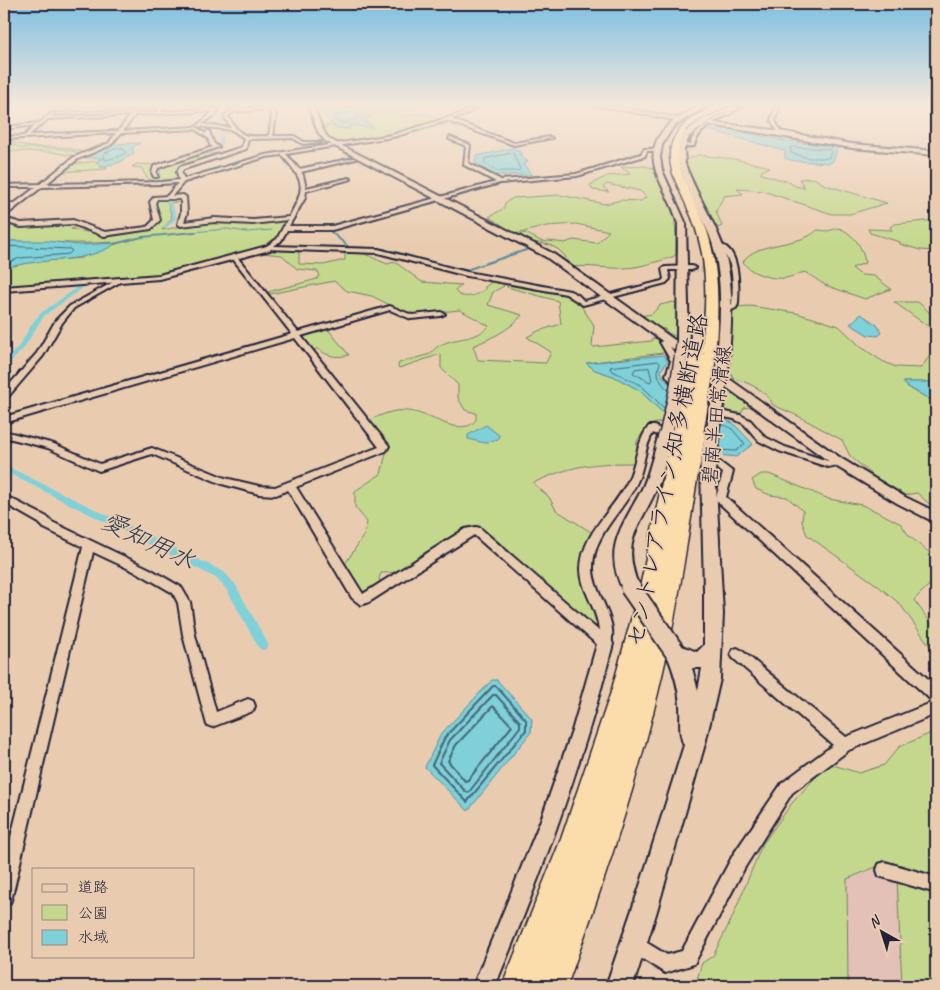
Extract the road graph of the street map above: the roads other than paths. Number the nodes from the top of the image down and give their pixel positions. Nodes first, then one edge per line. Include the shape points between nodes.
1 (93, 151) edge
2 (204, 151) edge
3 (234, 151) edge
4 (302, 151) edge
5 (347, 151) edge
6 (467, 151) edge
7 (645, 151) edge
8 (657, 151) edge
9 (667, 151) edge
10 (674, 151) edge
11 (682, 151) edge
12 (914, 151) edge
13 (936, 153) edge
14 (283, 154) junction
15 (354, 158) dead end
16 (298, 171) junction
17 (156, 176) dead end
18 (349, 180) dead end
19 (182, 181) junction
20 (500, 182) junction
21 (41, 185) junction
22 (4, 186) edge
23 (303, 190) junction
24 (168, 198) junction
25 (441, 198) junction
26 (4, 205) edge
27 (16, 205) junction
28 (4, 215) edge
29 (291, 218) junction
30 (4, 220) edge
31 (286, 228) junction
32 (717, 245) junction
33 (268, 248) junction
34 (235, 258) junction
35 (687, 267) junction
36 (119, 281) junction
37 (4, 289) edge
38 (608, 297) junction
39 (725, 310) junction
40 (441, 314) dead end
41 (296, 335) junction
42 (669, 340) junction
43 (700, 348) junction
44 (4, 396) edge
45 (4, 420) edge
46 (4, 434) edge
47 (685, 457) junction
48 (838, 462) junction
49 (291, 486) junction
50 (4, 499) edge
51 (936, 518) edge
52 (89, 546) junction
53 (605, 644) junction
54 (713, 644) junction
55 (675, 652) junction
56 (737, 654) dead end
57 (936, 695) edge
58 (248, 706) dead end
59 (936, 708) edge
60 (844, 745) junction
61 (690, 757) junction
62 (885, 870) dead end
63 (936, 885) edge
64 (4, 897) edge
65 (634, 944) junction
66 (484, 986) edge
67 (519, 986) edge
68 (550, 986) edge
69 (619, 986) edge

1 - 21 street via 76,158
2 - 17 street via 156,167
3 - 19 street via 182,168 179,172
4 - 14 street
5 - 25 street
6 - 20 street via 466,164
7 - 20 street via 643,155 578,175
8 - 35 main road, 碧南半田常滑線 via 660,174 681,220
9 - 43 highway, セントレアライン;知多横断道路 via 671,173 692,224 700,261
10 - 43 highway, セントレアライン;知多横断道路 via 678,174 699,221 709,255 713,307
11 - 32 main road, 碧南半田常滑線 via 684,171
12 - 13 main road
14 - 16 street
14 - 19 street
15 - 16 street
16 - 23 street
18 - 23 street
19 - 21 street
19 - 24 street
20 - 25 street
21 - 22 street
21 - 27 street
23 - 29 street
24 - 29 street via 184,198 181,224
24 - 30 street via 156,198 152,203 157,220 149,228 101,234 73,222 21,225
25 - 31 street via 332,228
25 - 38 street via 535,246
26 - 27 street
27 - 28 street
29 - 31 street
31 - 33 street via 279,240
32 - 39 main road, 碧南半田常滑線 via 723,269
32 - 39 street via 727,250 732,271 735,304
33 - 34 street
33 - 38 street via 378,251 467,274 568,292 583,303
34 - 36 street via 172,274
34 - 41 street
35 - 38 street via 666,268 664,282
35 - 47 main road, 碧南半田常滑線, bridge via 683,342 676,389
36 - 37 street
36 - 44 street via 72,307 40,354
38 - 42 street
39 - 47 main road, 碧南半田常滑線, bridge via 716,411
40 - 41 street via 411,317 390,308
41 - 45 street
41 - 49 street via 384,448
42 - 48 street
42 - 48 street via 664,342 675,361 670,369 672,378 703,408 747,422 762,439 782,448 828,464
43 - 47 highway, セントレアライン;知多横断道路, bridge
46 - 49 street via 51,446 99,468 152,451 231,483 276,491
47 - 54 main road, 碧南半田常滑線 via 707,506
47 - 55 main road, 碧南半田常滑線, bridge via 649,489 622,542 621,562 630,587
47 - 67 highway, セントレアライン;知多横断道路 via 612,730
47 - 68 highway, セントレアライン;知多横断道路 via 663,622 588,882
48 - 51 street
49 - 53 street via 361,600 476,530
50 - 52 street
52 - 58 street via 146,572 182,596 212,720
52 - 64 street
53 - 57 street via 604,622 587,572 589,550 594,535 623,500 634,478 641,447 652,428 694,456 725,468 728,472 722,498 724,502
53 - 66 street via 560,794
54 - 55 main road via 702,660 695,661
54 - 61 main road, 碧南半田常滑線 via 706,706
55 - 61 main road, 碧南半田常滑線 via 686,678 691,702
56 - 60 street
59 - 60 street
60 - 65 street via 787,788 739,861 688,958 665,964
61 - 65 main road, 碧南半田常滑線
62 - 63 street
65 - 69 main road, 碧南半田常滑線

